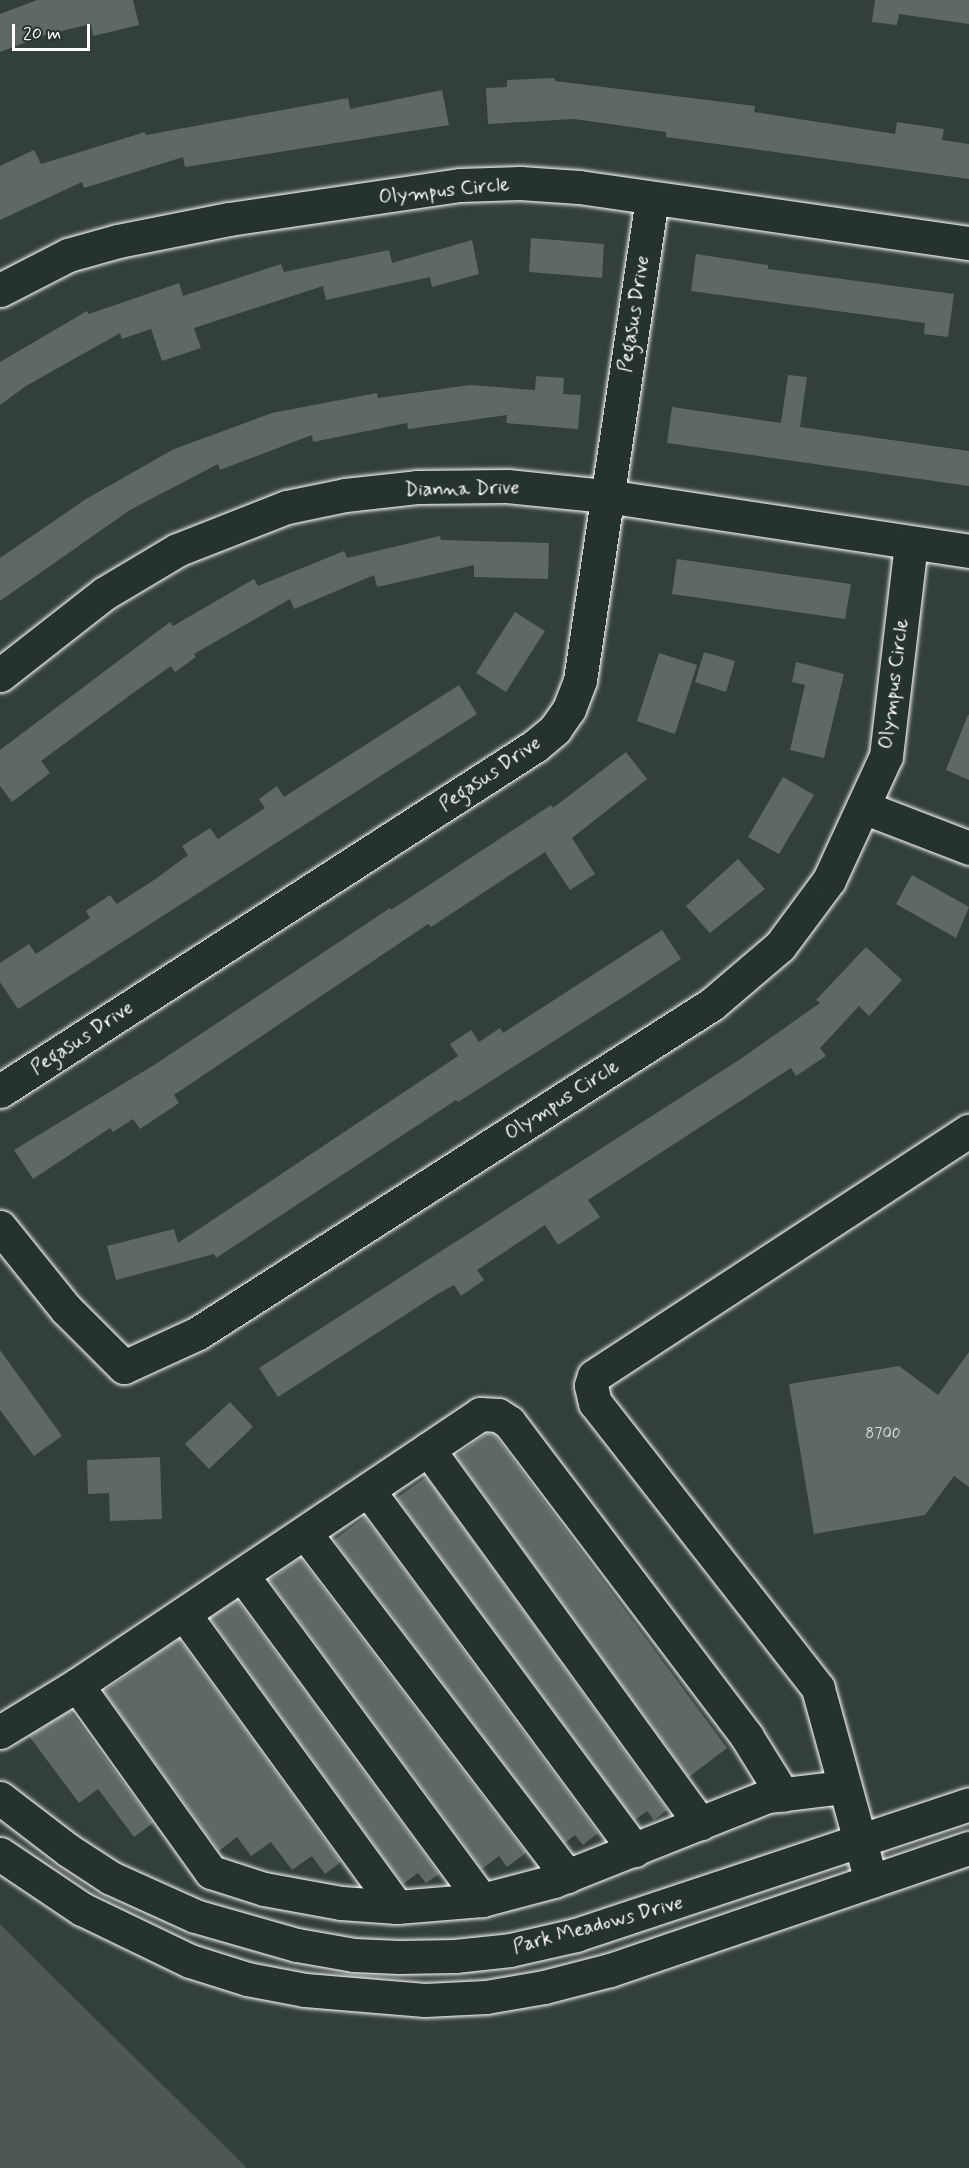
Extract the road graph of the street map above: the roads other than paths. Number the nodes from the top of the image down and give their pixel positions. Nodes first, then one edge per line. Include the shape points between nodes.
1 (652, 200) junction
2 (969, 243) edge
3 (0, 290) edge
4 (606, 496) junction
5 (911, 543) junction
6 (969, 551) edge
7 (0, 675) edge
8 (863, 807) junction
9 (969, 848) edge
10 (0, 1091) edge
11 (969, 1131) edge
12 (0, 1227) edge
13 (428, 1449) junction
14 (368, 1490) junction
15 (305, 1533) junction
16 (242, 1575) junction
17 (184, 1614) junction
18 (77, 1685) junction
19 (0, 1732) edge
20 (844, 1787) junction
21 (783, 1795) junction
22 (0, 1798) edge
23 (969, 1804) edge
24 (700, 1824) junction
25 (858, 1842) junction
26 (969, 1848) edge
27 (634, 1850) junction
28 (0, 1854) edge
29 (567, 1876) junction
30 (871, 1881) junction
31 (482, 1900) junction
32 (397, 1906) junction

1 - 2 street, Olympus Circle
1 - 3 street, Olympus Circle via 568,187 460,185 229,219 118,241 68,255
1 - 4 street, Pegasus Drive
4 - 5 street, Dianna Drive
4 - 7 street, Dianna Drive via 507,486 417,487 345,495 287,507 177,550 105,593
4 - 10 street, Pegasus Drive via 580,680 569,709 555,729 535,746
5 - 6 street, Dianna Drive
5 - 8 street, Olympus Circle via 886,756
8 - 9 street
8 - 12 street, Olympus Circle via 829,880 780,946 712,1004 198,1332 124,1367 66,1309
11 - 20 street via 594,1376 591,1385 595,1403 818,1688
13 - 14 street
13 - 21 street via 480,1414 498,1415 509,1422 747,1737
13 - 24 street
14 - 15 street
14 - 27 street
15 - 16 street
15 - 29 street
16 - 17 street
16 - 31 street
17 - 18 street
17 - 32 street
18 - 19 street
18 - 32 street via 211,1872 275,1891 341,1903
20 - 21 street
20 - 25 street
21 - 24 street via 768,1796
22 - 25 street, Park Meadows Drive via 111,1878 185,1912 246,1934 365,1956 454,1956 576,1935
23 - 25 street, Park Meadows Drive
24 - 27 street
25 - 30 street
26 - 30 street, Park Meadows Drive
27 - 29 street
28 - 30 street, Park Meadows Drive via 82,1910 190,1961 247,1979 305,1990 425,2000 532,1989 610,1970
29 - 31 street
31 - 32 street

